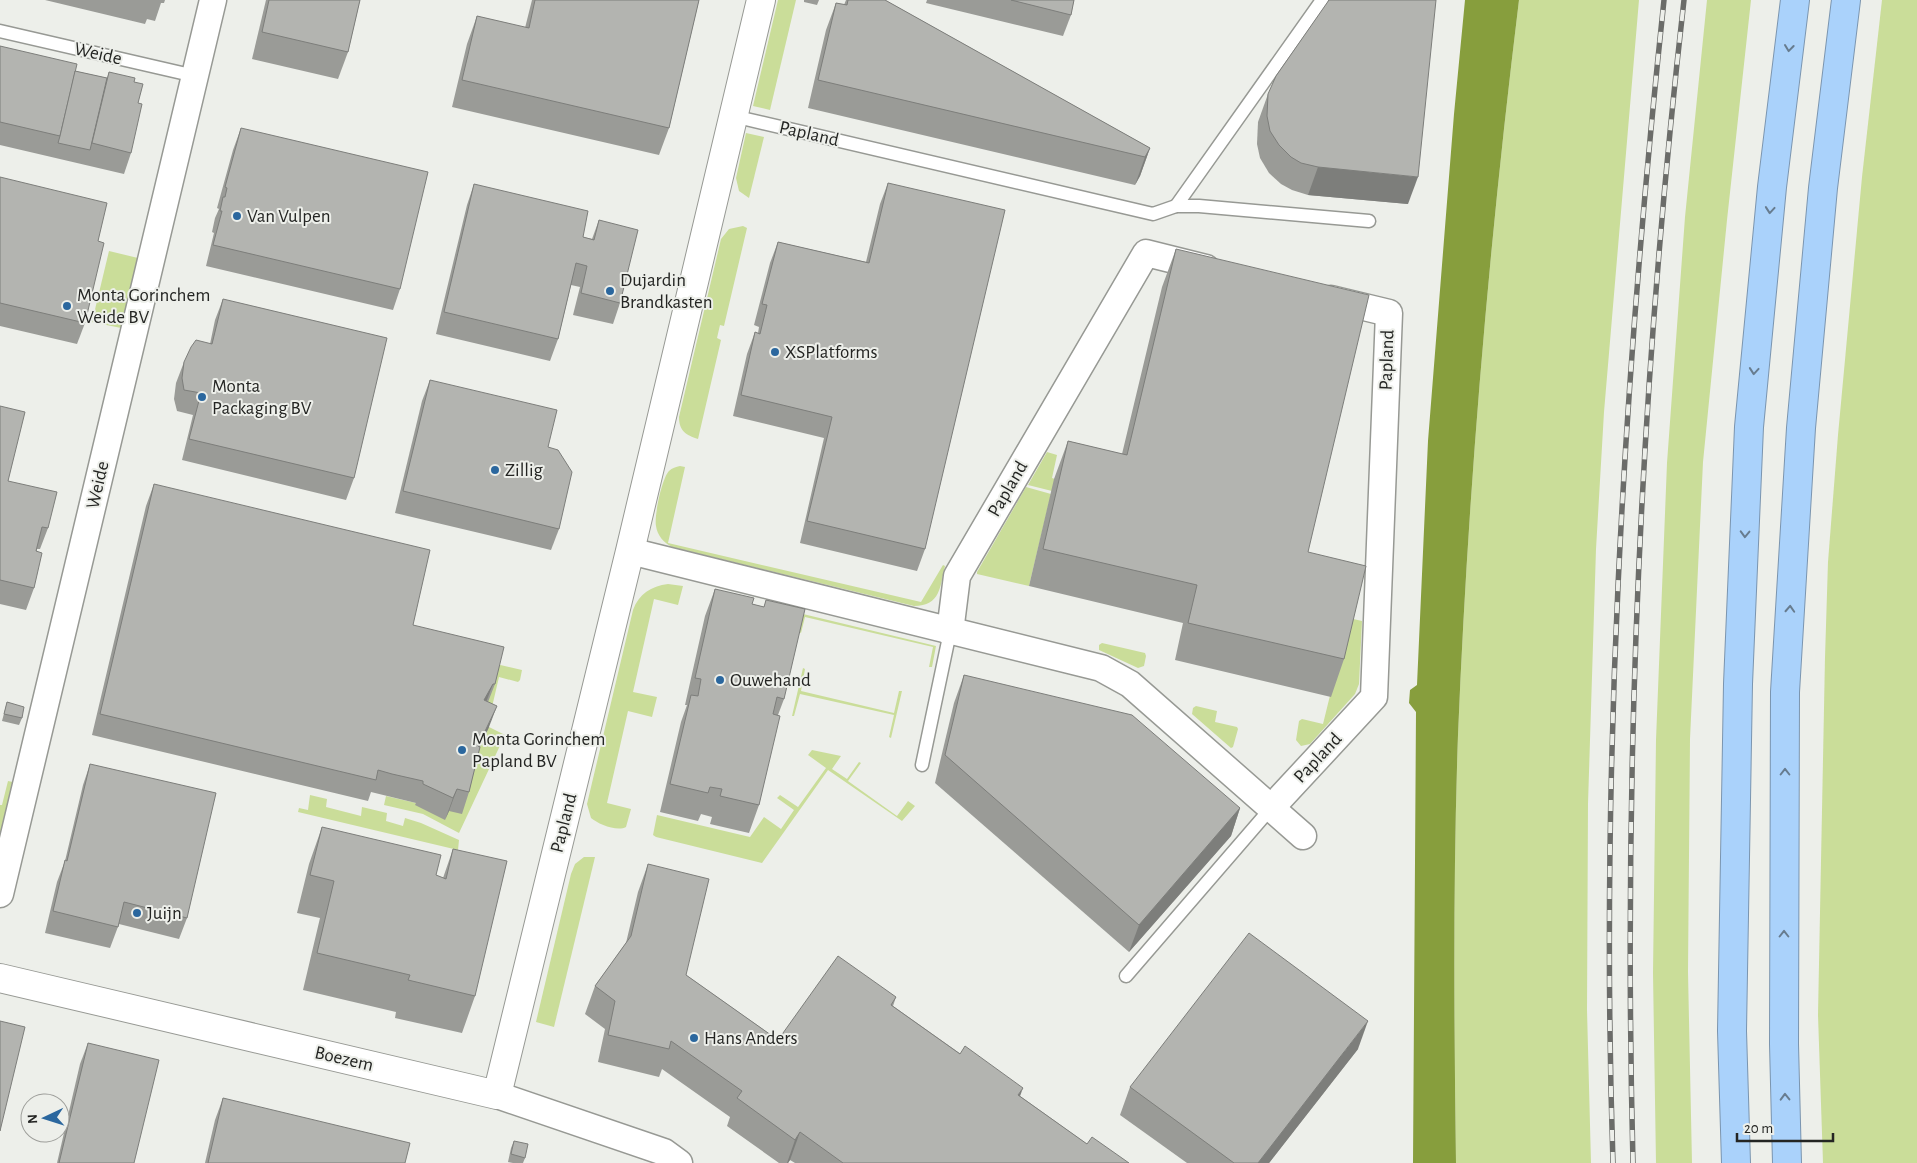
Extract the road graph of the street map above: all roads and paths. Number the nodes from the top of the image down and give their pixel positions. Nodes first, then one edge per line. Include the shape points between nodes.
1 (213, 0) edge
2 (760, 0) edge
3 (1322, 0) edge
4 (1795, 0) edge
5 (1846, 0) edge
6 (0, 31) edge
7 (195, 76) junction
8 (733, 116) junction
9 (1176, 206) junction
10 (1369, 222) dead end
11 (1230, 274) edge
12 (1305, 293) edge
13 (630, 551) junction
14 (950, 632) junction
15 (922, 765) dead end
16 (1272, 808) junction
17 (1303, 836) dead end
18 (0, 894) edge
19 (1126, 976) dead end
20 (0, 978) edge
21 (497, 1095) junction
22 (679, 1163) edge
23 (1736, 1163) edge
24 (1787, 1163) edge

1 - 7 street, Weide
2 - 8 street, Papland
3 - 9 lane
4 -> 23 highway via 1772,187 1749,427 1738,684 1732,1002
24 -> 5 highway via 1785,692 1801,428 1823,188
6 - 7 lane, Weide
7 - 18 street, Weide
8 - 9 lane, Papland via 1153,214
8 - 13 street, Papland
9 - 10 lane, Papland
11 - 14 street, Papland via 1146,253 957,576
12 - 16 street, Papland via 1389,313 1374,698
13 - 14 street
13 - 21 street, Papland
14 - 15 lane, Papland
14 - 16 street via 1101,668 1130,684
16 - 17 street
16 - 19 lane, Papland
20 - 21 street, Boezem
21 - 22 street, Boezem via 664,1152

